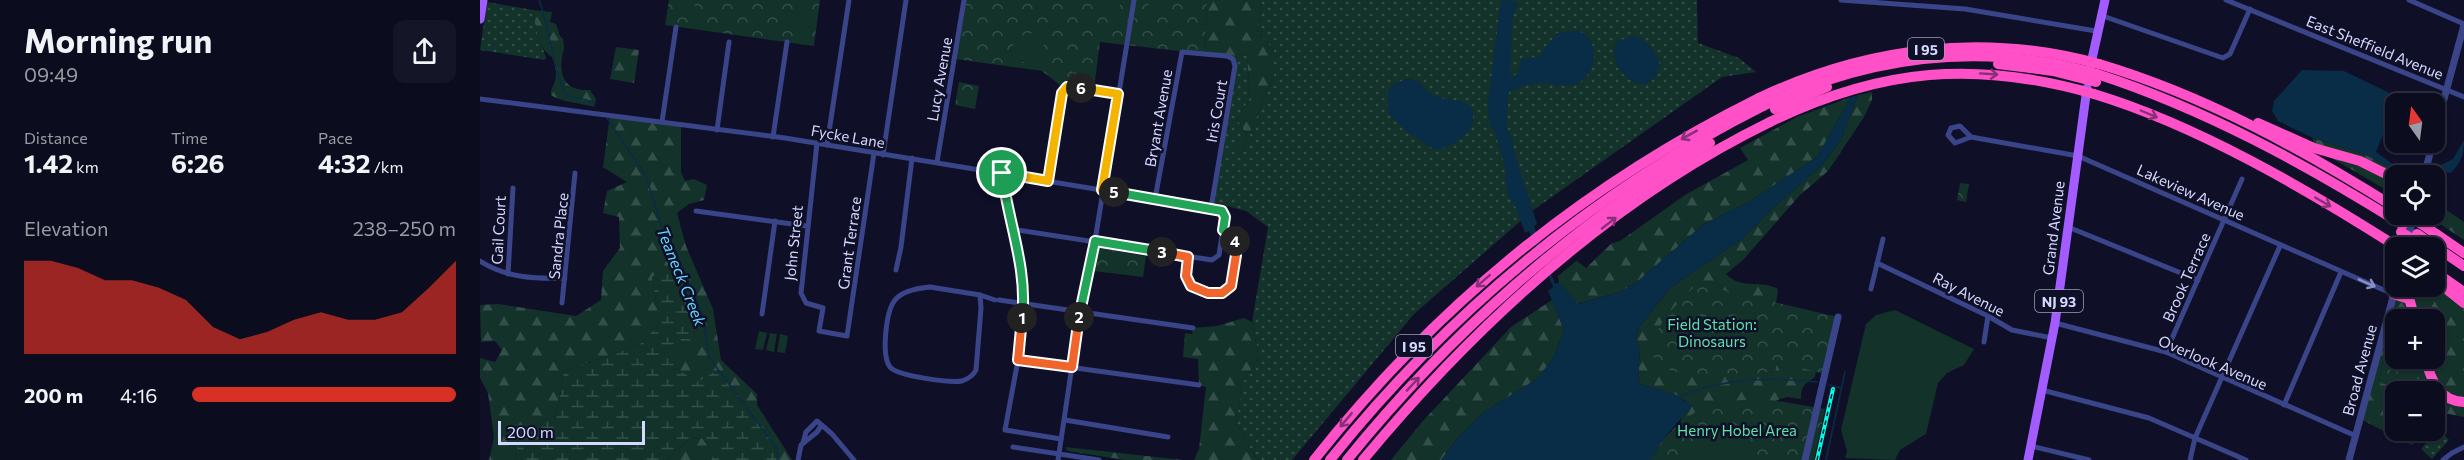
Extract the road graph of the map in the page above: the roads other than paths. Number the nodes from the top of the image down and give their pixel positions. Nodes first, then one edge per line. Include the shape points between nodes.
1 (483, 0) edge
2 (849, 0) edge
3 (906, 0) edge
4 (964, 0) edge
5 (1134, 0) edge
6 (1841, 0) edge
7 (1941, 0) edge
8 (2104, 0) edge
9 (2226, 0) edge
10 (2409, 0) edge
11 (1912, 2) edge
12 (1939, 7) junction
13 (2250, 9) junction
14 (2100, 15) junction
15 (480, 19) edge
16 (2464, 24) edge
17 (676, 27) dead end
18 (2096, 31) junction
19 (729, 42) dead end
20 (787, 42) dead end
21 (1192, 53) joint
22 (2097, 73) junction
23 (2447, 89) junction
24 (1118, 94) junction
25 (2445, 96) edge
26 (2464, 97) edge
27 (480, 99) edge
28 (2205, 105) junction
29 (1765, 110) junction
30 (662, 122) junction
31 (717, 130) junction
32 (772, 137) junction
33 (1971, 137) dead end
34 (817, 143) junction
35 (826, 145) junction
36 (874, 153) junction
37 (883, 155) junction
38 (2078, 156) junction
39 (912, 159) junction
40 (937, 162) junction
41 (575, 172) dead end
42 (1002, 173) junction
43 (2385, 174) edge
44 (2242, 179) dead end
45 (1048, 181) junction
46 (513, 188) dead end
47 (1102, 190) junction
48 (1155, 199) junction
49 (2385, 202) edge
50 (1211, 208) junction
51 (696, 211) dead end
52 (2385, 215) edge
53 (2224, 219) junction
54 (775, 221) junction
55 (807, 226) junction
56 (2068, 227) junction
57 (1011, 229) junction
58 (1223, 230) junction
59 (2409, 237) edge
60 (1883, 239) dead end
61 (1095, 241) junction
62 (2280, 246) junction
63 (2445, 248) edge
64 (2464, 253) edge
65 (2445, 256) edge
66 (1188, 257) junction
67 (480, 261) edge
68 (2445, 261) edge
69 (1877, 262) junction
70 (2464, 266) edge
71 (896, 270) dead end
72 (2341, 272) junction
73 (508, 274) junction
74 (2464, 274) edge
75 (565, 278) junction
76 (2445, 279) edge
77 (2198, 280) junction
78 (2385, 287) edge
79 (2445, 288) edge
80 (1871, 289) dead end
81 (2464, 292) edge
82 (980, 294) junction
83 (2392, 297) edge
84 (2406, 297) edge
85 (2409, 299) joint
86 (562, 303) dead end
87 (2464, 303) edge
88 (1024, 304) junction
89 (2412, 309) edge
90 (1080, 312) junction
91 (762, 314) dead end
92 (1838, 316) dead end
93 (1988, 316) junction
94 (2055, 323) junction
95 (1193, 328) dead end
96 (819, 331) joint
97 (2052, 338) junction
98 (1984, 342) dead end
99 (2166, 352) junction
100 (1018, 360) junction
101 (1072, 367) junction
102 (2429, 369) edge
103 (2222, 379) junction
104 (1199, 385) dead end
105 (2042, 390) junction
106 (2464, 402) edge
107 (2284, 405) junction
108 (1065, 420) junction
109 (2356, 436) junction
110 (1168, 437) dead end
111 (2196, 438) junction
112 (1061, 440) junction
113 (2031, 446) junction
114 (1013, 447) dead end
115 (2464, 447) edge
116 (1058, 457) edge
117 (798, 460) edge
118 (854, 460) edge
119 (1099, 460) edge
120 (1314, 460) edge
121 (1330, 460) edge
122 (1347, 460) edge
123 (1363, 460) edge
124 (1805, 460) edge
125 (2028, 460) edge
126 (2089, 460) edge
127 (2190, 460) edge
128 (2246, 460) edge
129 (2349, 460) edge
130 (2443, 460) edge

1 - 15 main road
2 - 35 street
3 - 37 street
4 - 40 street, Lucy Avenue
5 - 24 street
6 - 11 street
7 - 12 street
8 - 14 main road, Grand Avenue / NJ 93
9 - 13 street, East Sheffield Avenue
10 - 16 street
11 - 12 street
12 - 18 street
13 - 14 street via 2225,58
13 - 23 street, East Sheffield Avenue
14 - 18 main road, Grand Avenue / NJ 93
16 - 23 street
17 - 30 street
18 - 38 main road, Grand Avenue / NJ 93
19 - 31 street
20 - 32 street
21 - 48 street, Bryant Avenue via 1182,52
21 - 50 street, Iris Court via 1227,56 1236,66
22 - 28 highway, I 95 via 2146,80
22 - 29 highway, I 95, bridge via 1974,63 1928,65 1851,79
22 - 29 highway, I 95, bridge via 2056,54 2014,48 1920,50 1833,68
22 - 52 highway, I 95
23 - 25 street
23 - 26 street, East Sheffield Avenue
24 - 45 street via 1071,86 1064,90
24 - 47 street
27 - 30 street, Fycke Lane
28 - 43 highway via 2235,112 2308,146 2360,161
28 - 49 highway, I 95 via 2309,157
29 -> 59 highway, I 95, bridge via 1927,75 1973,73 2050,82 2136,109
29 -> 120 highway, I 95 via 1648,159 1527,243 1430,330
29 - 121 highway, I 95 via 1708,136 1650,171 1555,237 1425,352
122 -> 29 highway, I 95 via 1438,358 1536,267 1671,167
123 -> 29 highway, I 95 via 1453,361 1540,279 1616,218
30 - 31 street, Fycke Lane
31 - 32 street, Fycke Lane
32 - 34 street, Fycke Lane
33 - 38 street, Lakeview Avenue
34 - 35 street, Fycke Lane
34 - 55 street, John Street
35 - 36 street, Fycke Lane
36 - 37 street, Fycke Lane
36 - 96 street, Grant Terrace via 847,336
37 - 39 street, Fycke Lane
38 - 53 street, Lakeview Avenue
38 - 56 main road, Grand Avenue / NJ 93
39 - 40 street, Fycke Lane
39 - 71 street
40 - 42 street, Fycke Lane
41 - 75 street, Sandra Place
42 - 45 street, Fycke Lane
42 - 57 street
44 - 53 street, Brook Terrace
45 - 47 street, Fycke Lane
46 - 73 street, Gail Court
47 - 48 street, Fycke Lane
47 - 61 street
48 - 50 street, Fycke Lane
50 - 58 street via 1224,213
51 - 54 street
53 - 62 street, Lakeview Avenue
53 - 77 street, Brook Terrace
54 - 55 street
54 - 91 street
55 - 96 street, John Street via 801,293 806,303 824,308
56 - 77 street
56 - 94 main road, Grand Avenue / NJ 93
57 - 61 street
57 - 88 street
58 - 66 street via 1217,258
58 - 66 street via 1233,237 1236,249 1231,286 1226,292 1208,293 1191,286 1186,276
60 - 69 street
61 - 66 street
61 - 90 street
62 - 72 street, Lakeview Avenue
62 - 103 street
63 - 64 highway, I 95
65 - 70 highway, I 95
67 - 73 street
68 - 74 highway
69 - 80 street
69 - 93 street, Ray Avenue
72 -> 78 street, Lakeview Avenue
72 - 107 street
73 - 75 street via 531,279
75 - 86 street, Sandra Place
76 - 81 highway
77 - 99 street, Brook Terrace
79 - 87 highway
82 - 82 street via 978,360 973,376 952,381 890,368 884,351 889,315 899,296 930,287
82 - 88 street
83 - 109 street, Broad Avenue
84 - 85 highway
85 - 89 highway
88 - 90 street
88 - 100 street
90 - 95 street
90 - 101 street
92 - 124 street
93 - 97 street, Ray Avenue via 2018,333
93 - 98 street
94 - 97 main road, Grand Avenue / NJ 93
94 - 99 street, Overlook Avenue
97 - 105 main road, Grand Avenue / NJ 93
99 - 103 street, Overlook Avenue
100 - 101 street
100 - 112 street via 1005,430
101 - 104 street
101 - 108 street
102 - 106 highway via 2440,392
103 - 107 street, Overlook Avenue
103 - 111 street
105 - 111 street via 2134,413
105 - 113 main road, Grand Avenue / NJ 93
107 - 109 street, Overlook Avenue
108 - 110 street
108 - 112 street
109 - 129 street, Broad Avenue
111 - 127 street
111 - 128 street
112 - 116 street
113 - 125 main road, Grand Avenue / NJ 93
113 - 126 street
114 - 116 street
115 - 130 street
116 - 119 street
117 - 118 street via 803,442 812,437 819,424

